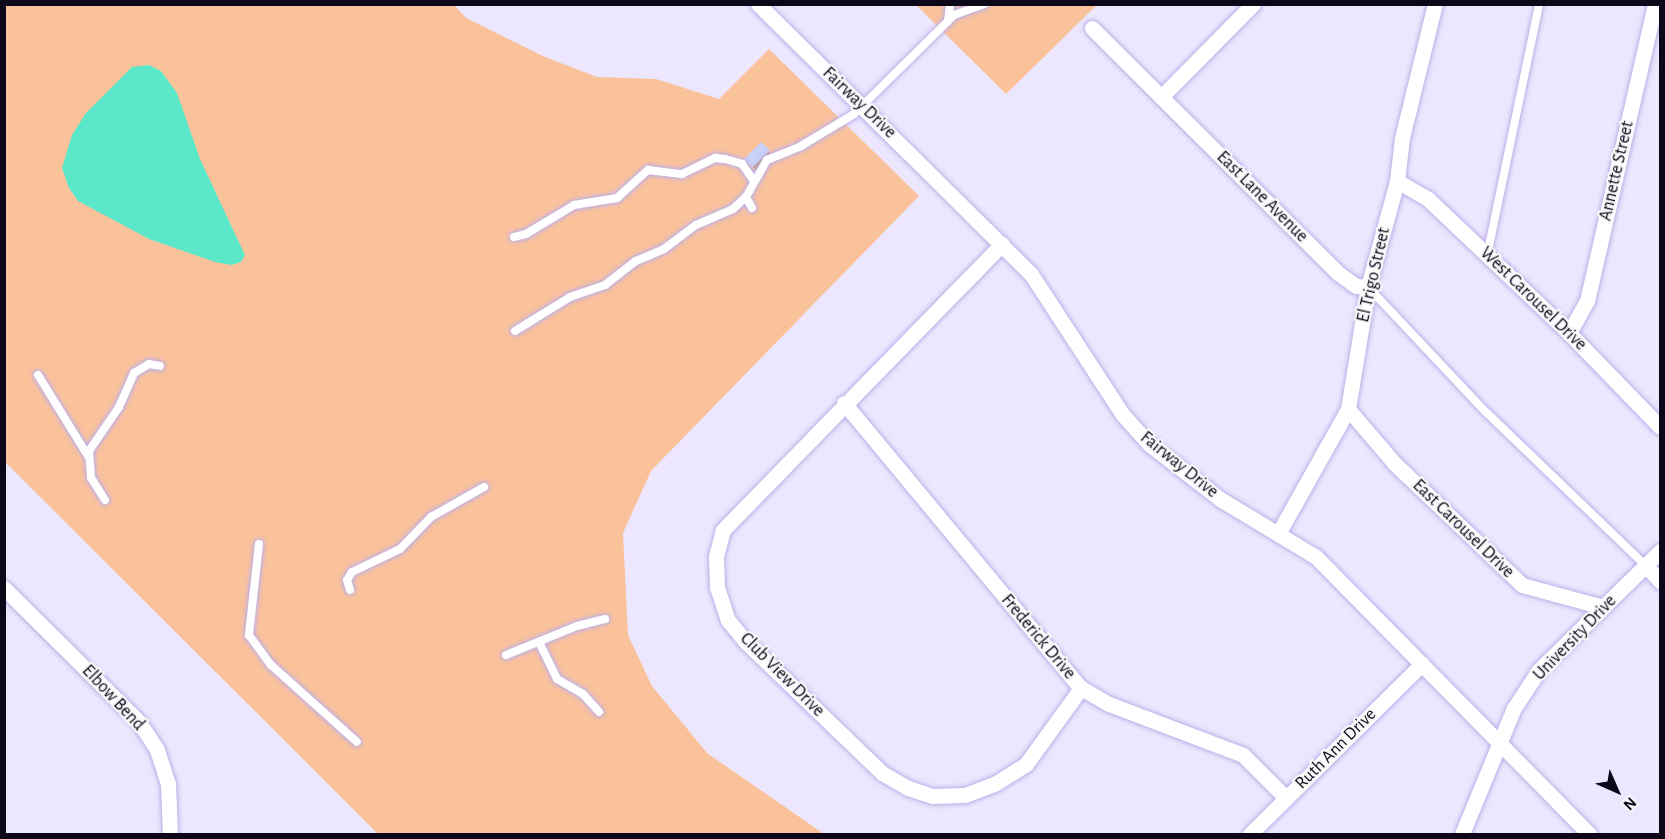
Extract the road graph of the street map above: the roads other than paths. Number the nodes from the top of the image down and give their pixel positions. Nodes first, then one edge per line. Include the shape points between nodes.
1 (758, 4) edge
2 (950, 4) edge
3 (985, 4) edge
4 (1253, 4) edge
5 (1435, 4) edge
6 (1539, 4) edge
7 (1655, 4) edge
8 (948, 21) junction
9 (1092, 28) dead end
10 (1161, 97) junction
11 (862, 107) junction
12 (640, 163) dead end
13 (648, 170) junction
14 (753, 180) junction
15 (1397, 182) junction
16 (746, 196) junction
17 (752, 208) dead end
18 (514, 237) dead end
19 (1002, 244) junction
20 (1486, 256) junction
21 (1368, 287) junction
22 (515, 331) dead end
23 (1569, 333) junction
24 (160, 366) dead end
25 (38, 375) dead end
26 (844, 403) junction
27 (1348, 409) junction
28 (1660, 427) edge
29 (88, 456) junction
30 (483, 487) dead end
31 (105, 501) dead end
32 (1280, 532) junction
33 (259, 544) dead end
34 (1660, 551) edge
35 (1646, 566) junction
36 (1660, 581) edge
37 (4, 588) edge
38 (350, 590) dead end
39 (1603, 607) junction
40 (605, 619) dead end
41 (540, 644) junction
42 (506, 654) dead end
43 (1422, 664) junction
44 (1081, 688) junction
45 (599, 712) dead end
46 (357, 741) dead end
47 (1499, 745) junction
48 (1286, 798) junction
49 (170, 834) edge
50 (1250, 834) edge
51 (1462, 834) edge
52 (1589, 834) edge

1 - 11 street, Fairway Drive
2 - 8 lane
3 - 8 lane
4 - 10 street
5 - 15 street, El Trigo Street via 1402,138
6 - 20 lane
7 - 23 street, Annette Street via 1587,302
8 - 11 lane
9 - 10 street, East Lane Avenue
10 - 21 street, East Lane Avenue via 1338,273 1356,286
11 - 14 lane via 830,131 767,160
11 - 19 street, Fairway Drive
12 - 13 lane
13 - 14 lane via 682,174 715,158 742,164
13 - 18 lane via 617,198 574,206
14 - 16 lane
15 - 20 street, West Carousel Drive via 1428,199
15 - 21 street, El Trigo Street
16 - 17 lane
16 - 22 lane via 733,208 696,225 664,249 636,261 605,285 570,297
19 - 26 street, Club View Drive
19 - 32 street, Fairway Drive via 1031,274 1123,415 1149,444 1220,499
20 - 23 street, West Carousel Drive
21 - 27 street, El Trigo Street
21 - 35 lane via 1486,412
23 - 28 street, West Carousel Drive
24 - 29 lane via 149,364 134,373
25 - 29 lane
26 - 44 street, Frederick Drive
26 - 44 street, Club View Drive via 723,530 716,557 717,587 734,628 882,773 933,796 965,795 996,783 1026,764
27 - 32 street, El Trigo Street
27 - 39 street, East Carousel Drive via 1395,464 1522,585
29 - 31 lane via 91,478
30 - 38 lane via 431,517 400,549 352,572 347,580
32 - 43 street, Fairway Drive via 1316,557
33 - 46 lane via 249,635 271,665
34 - 35 street, University Drive
35 - 36 street
35 - 39 street, University Drive
37 - 49 street, Elbow Bend via 139,722 157,750 168,783
39 - 47 street, University Drive via 1539,670 1514,708
40 - 41 lane via 577,626
41 - 42 lane
41 - 45 lane via 557,679 583,694
43 - 47 street, Fairway Drive
43 - 48 street, Ruth Ann Drive
44 - 48 street, Frederick Drive via 1109,704 1242,755
47 - 51 street, University Drive
47 - 52 street, Fairway Drive
48 - 50 street, Ruth Ann Drive

